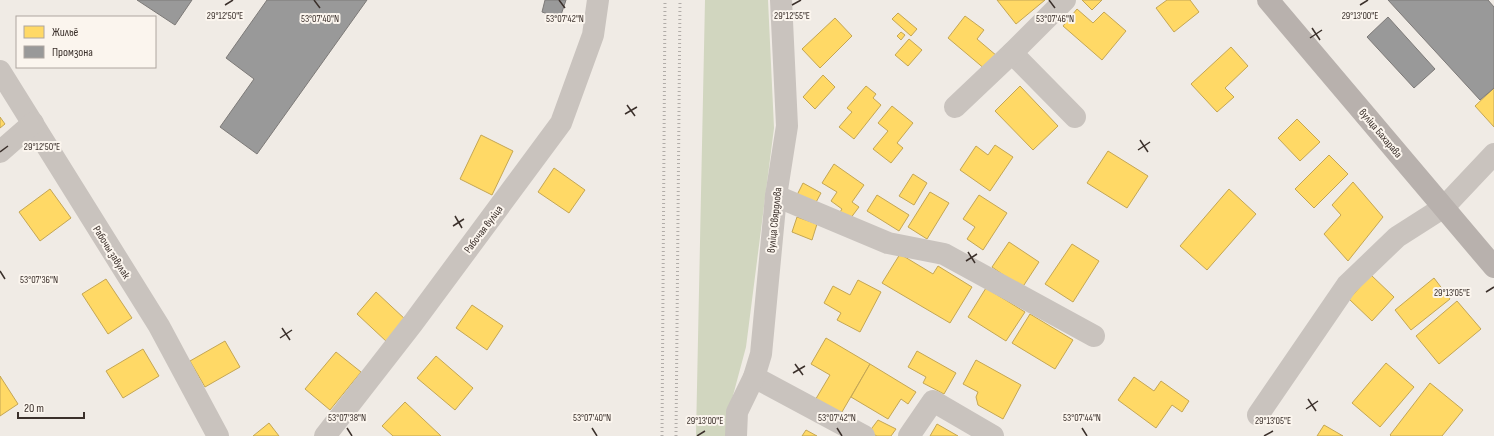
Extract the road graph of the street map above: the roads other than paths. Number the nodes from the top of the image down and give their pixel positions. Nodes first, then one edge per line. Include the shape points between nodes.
1 (598, 0) edge
2 (781, 0) edge
3 (1065, 0) edge
4 (1268, 0) edge
5 (1012, 54) junction
6 (0, 71) edge
7 (955, 107) dead end
8 (1075, 118) dead end
9 (33, 124) junction
10 (0, 152) edge
11 (1494, 154) edge
12 (776, 196) junction
13 (1444, 207) junction
14 (1494, 267) edge
15 (1094, 336) dead end
16 (754, 377) junction
17 (1258, 415) dead end
18 (218, 436) edge
19 (325, 436) edge
20 (736, 436) edge
21 (864, 436) edge
22 (909, 436) edge
23 (994, 436) edge

1 - 19 street, Рабочая вуліца via 593,36 562,123
2 - 12 street, вуліца Свярдлова via 787,126
3 - 5 street
4 - 13 main road, вуліца Бахарава
5 - 7 street
5 - 8 street
6 - 9 street, Рабочы завулак
9 - 10 street
9 - 18 street, Рабочы завулак via 159,326
11 - 13 street
12 - 15 street via 888,243 944,254
12 - 16 street, вуліца Свярдлова via 761,354
13 - 14 main road, вуліца Бахарава
13 - 17 street via 1397,237 1347,285
16 - 20 street, вуліца Свярдлова via 737,412
16 - 21 street
22 - 23 street via 933,401

